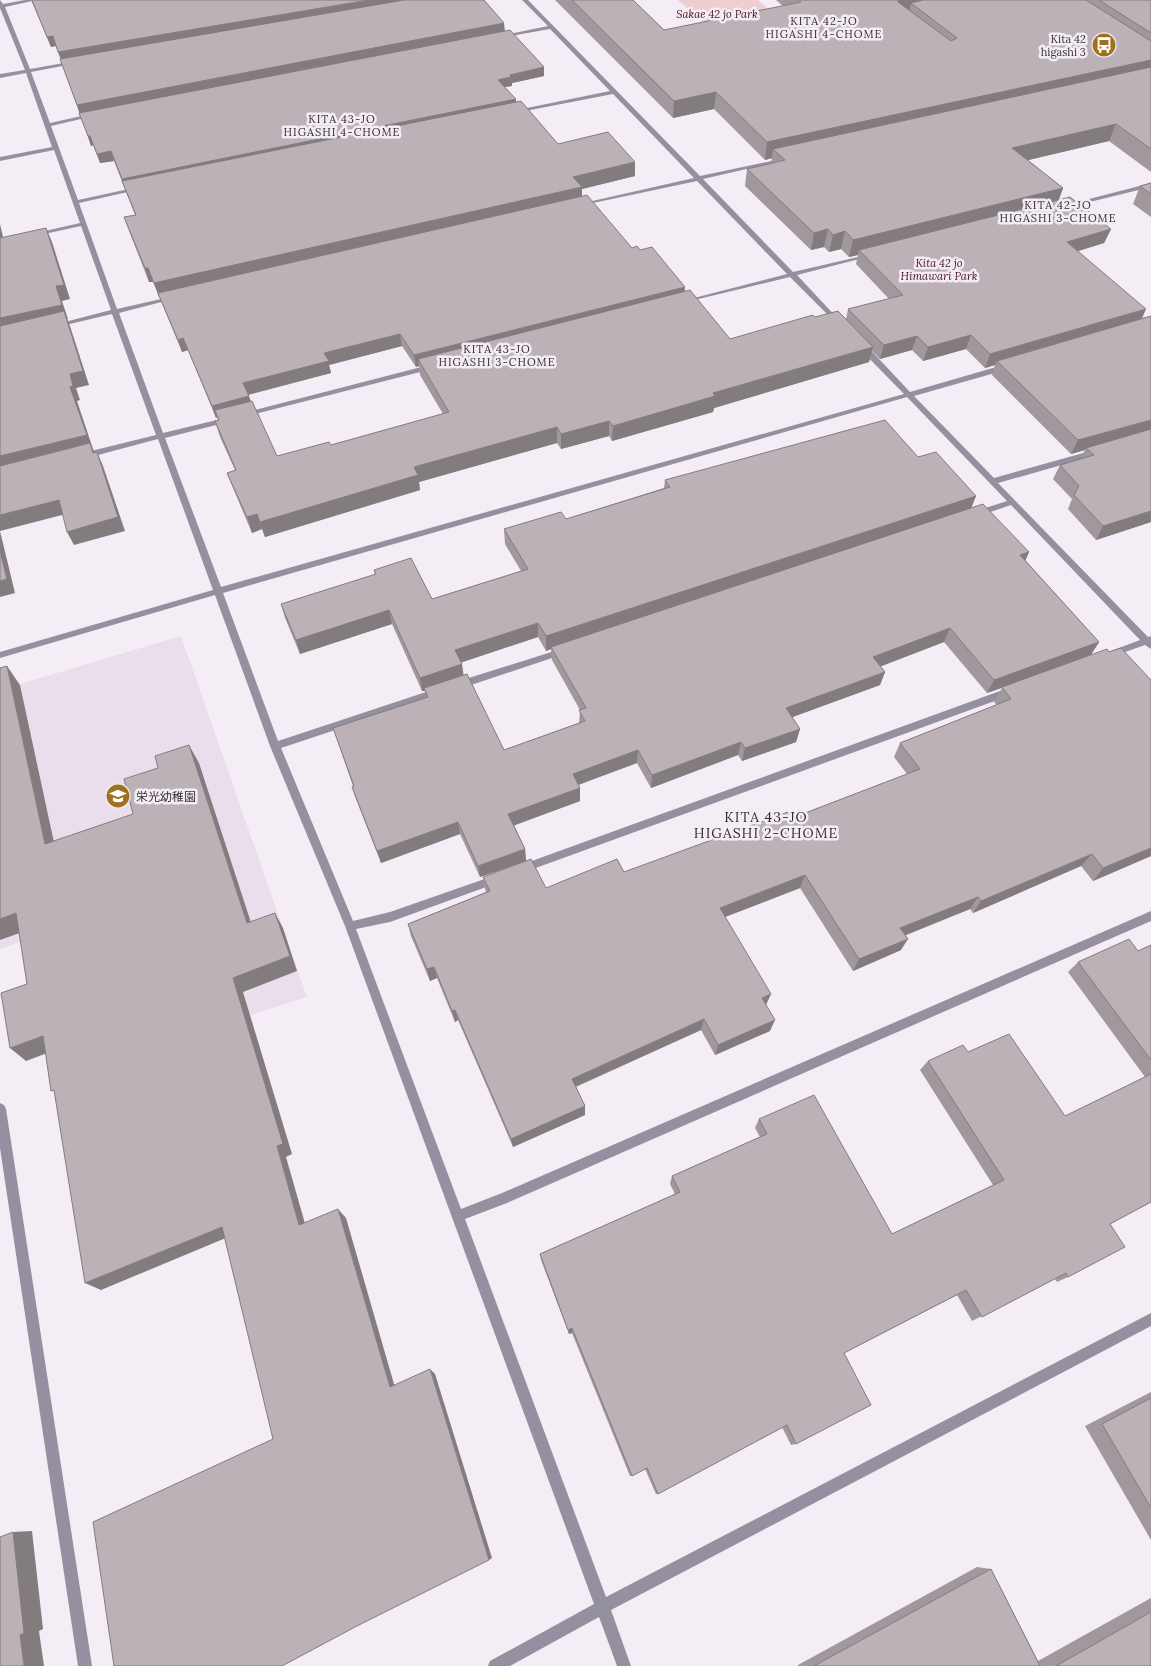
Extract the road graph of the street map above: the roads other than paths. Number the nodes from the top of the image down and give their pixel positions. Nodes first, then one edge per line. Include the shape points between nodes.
1 (34, 0) edge
2 (525, 0) edge
3 (0, 4) edge
4 (552, 28) junction
5 (496, 38) edge
6 (83, 61) edge
7 (28, 71) junction
8 (0, 76) edge
9 (614, 92) junction
10 (509, 113) edge
11 (101, 114) edge
12 (47, 125) junction
13 (55, 148) junction
14 (790, 158) edge
15 (0, 159) edge
16 (699, 178) junction
17 (1151, 185) edge
18 (142, 188) edge
19 (75, 202) junction
20 (573, 207) edge
21 (1055, 209) edge
22 (83, 224) junction
23 (26, 236) edge
24 (874, 254) edge
25 (792, 274) junction
26 (179, 297) edge
27 (676, 304) edge
28 (115, 312) junction
29 (54, 326) edge
30 (846, 330) edge
31 (853, 337) edge
32 (1018, 364) edge
33 (437, 365) edge
34 (910, 396) junction
35 (161, 436) junction
36 (1104, 450) edge
37 (72, 458) edge
38 (994, 481) junction
39 (1012, 502) junction
40 (962, 519) edge
41 (219, 591) junction
42 (1150, 642) edge
43 (574, 648) edge
44 (0, 655) edge
45 (1102, 657) edge
46 (1018, 688) edge
47 (275, 746) junction
48 (1151, 916) edge
49 (350, 926) junction
50 (0, 1109) edge
51 (457, 1216) junction
52 (1151, 1319) edge
53 (602, 1607) junction
54 (85, 1666) edge
55 (495, 1666) edge
56 (624, 1666) edge

1 - 3 street
2 - 4 street
3 - 7 street
4 - 5 street
4 - 9 street
6 - 7 street
7 - 8 street
7 - 12 street
9 - 10 street
9 - 16 street
11 - 12 street
12 - 13 street
13 - 15 street
13 - 19 street
14 - 16 street
16 - 20 street
16 - 25 street
17 - 21 street
18 - 19 street
19 - 22 street
22 - 23 street
22 - 28 street
24 - 25 street
25 - 27 street
25 - 30 street
26 - 28 street
28 - 29 street
28 - 35 street
31 - 34 street
32 - 34 street
33 - 35 street
34 - 38 street
34 - 41 street
35 - 37 street
35 - 41 street
36 - 38 street
38 - 39 street
39 - 40 street
39 - 42 street
41 - 44 street
41 - 47 street
42 - 45 street
43 - 47 street
46 - 49 street via 390,917
47 - 49 street
48 - 51 street via 503,1199
49 - 51 street
50 - 54 street
51 - 53 street
52 - 53 street
53 - 55 street
53 - 56 street

